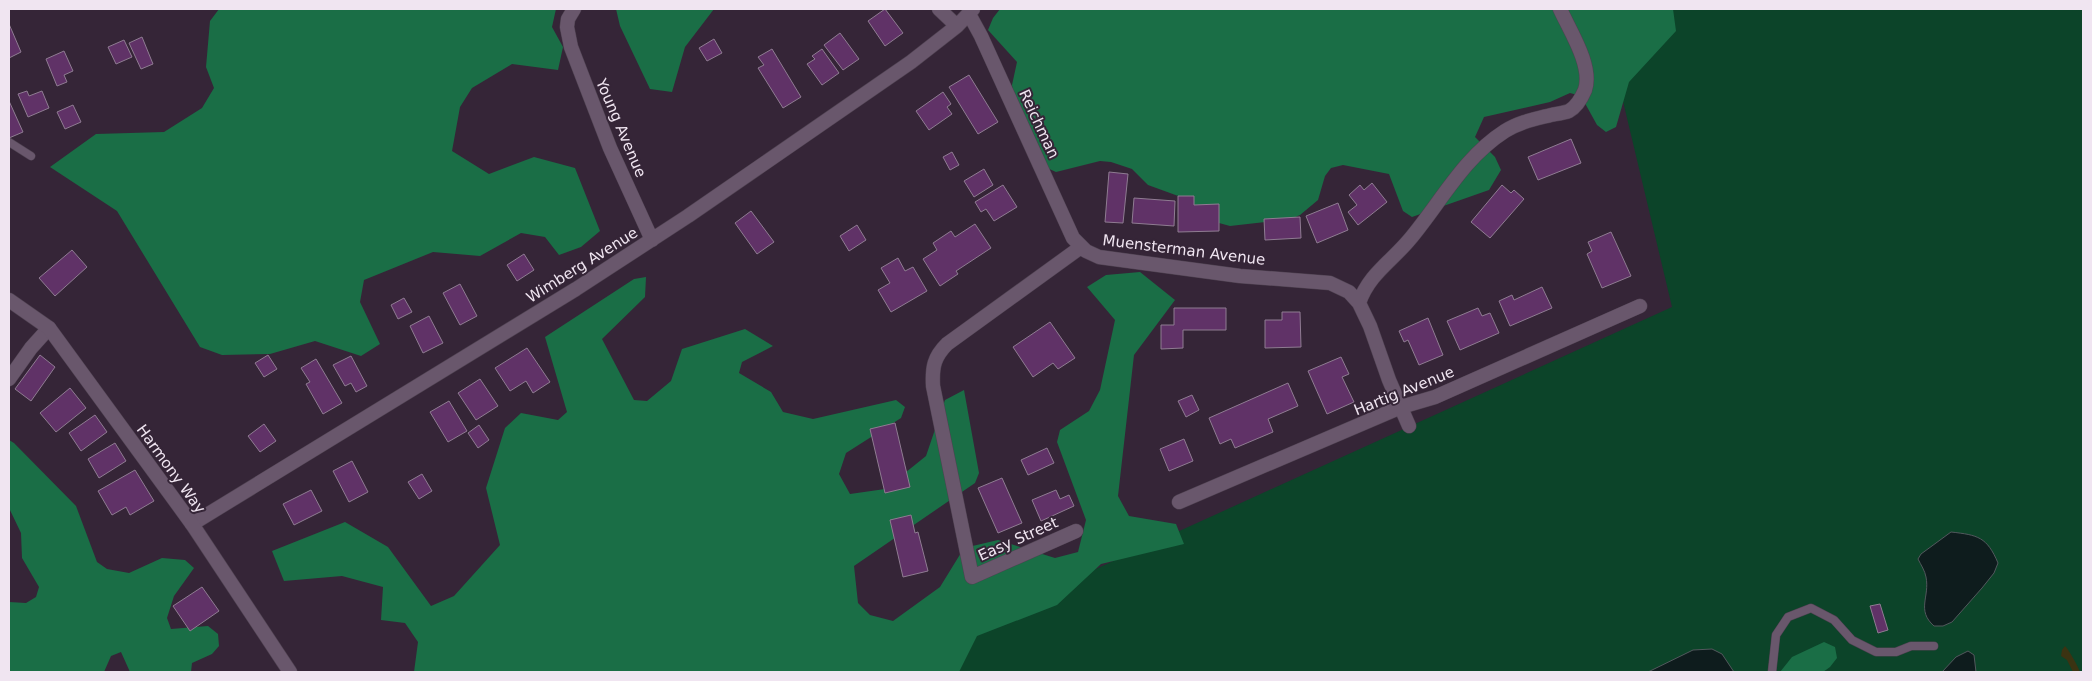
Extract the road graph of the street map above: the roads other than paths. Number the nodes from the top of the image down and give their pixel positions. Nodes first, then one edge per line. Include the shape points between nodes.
1 (574, 9) edge
2 (939, 9) edge
3 (1560, 9) edge
4 (971, 11) edge
5 (957, 26) junction
6 (9, 142) edge
7 (31, 156) dead end
8 (652, 240) junction
9 (1081, 247) junction
10 (9, 300) edge
11 (1359, 303) junction
12 (1640, 306) dead end
13 (49, 328) junction
14 (9, 379) edge
15 (1401, 408) junction
16 (1409, 426) dead end
17 (1179, 502) dead end
18 (192, 524) junction
19 (1076, 531) dead end
20 (972, 577) joint
21 (1934, 646) dead end
22 (290, 672) edge
23 (1772, 672) edge

1 - 8 street, Young Avenue via 567,27 571,47 610,148
2 - 5 street
3 - 11 street via 1586,66 1585,91 1579,102 1570,111 1506,130 1487,144 1449,185 1410,240 1369,281
4 - 5 street, Wimberg Avenue
4 - 9 street, Reichman via 1073,238
5 - 8 street, Wimberg Avenue via 782,153
6 - 7 lane
8 - 18 street, Wimberg Avenue
9 - 11 street, Muensterman Avenue via 1099,257 1240,276 1330,283 1349,292
9 - 20 street, Muensterman Avenue via 947,344 933,364 933,386
10 - 13 street, Harmony Way
11 - 15 street
12 - 15 street, Hartig Avenue via 1435,397
13 - 14 street
13 - 18 street, Harmony Way
15 - 16 street
15 - 17 street, Hartig Avenue
18 - 22 street, Harmony Way
19 - 20 street, Easy Street
21 - 23 lane via 1876,652 1852,640 1834,620 1811,608 1788,617 1776,635

